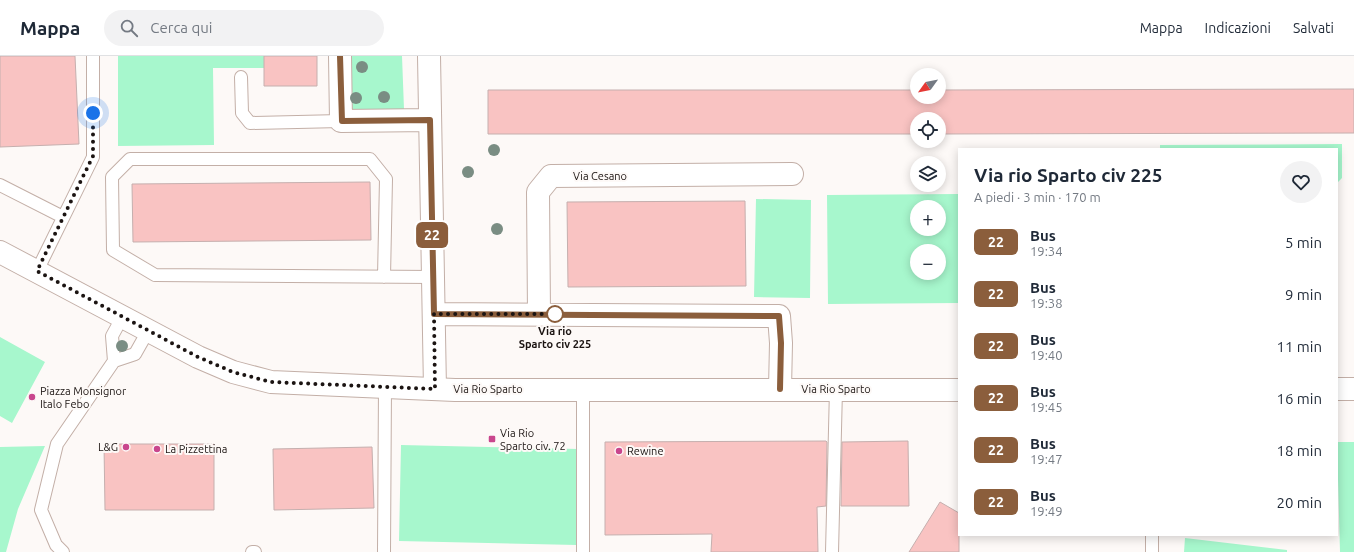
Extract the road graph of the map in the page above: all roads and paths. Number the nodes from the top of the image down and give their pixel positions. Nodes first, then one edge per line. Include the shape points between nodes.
1 (93, 56) edge
2 (340, 56) edge
3 (429, 56) edge
4 (241, 77) dead end
5 (430, 120) junction
6 (342, 121) junction
7 (792, 174) dead end
8 (0, 185) edge
9 (63, 217) junction
10 (0, 252) edge
11 (37, 271) junction
12 (384, 276) junction
13 (433, 277) junction
14 (434, 314) junction
15 (539, 314) junction
16 (123, 316) junction
17 (148, 331) junction
18 (114, 361) junction
19 (385, 386) junction
20 (435, 389) junction
21 (583, 389) junction
22 (780, 389) junction
23 (1338, 389) edge
24 (1354, 389) edge
25 (836, 390) junction
26 (958, 390) edge
27 (1152, 536) edge
28 (63, 552) edge
29 (252, 552) edge
30 (255, 552) edge
31 (384, 552) edge
32 (583, 552) edge
33 (832, 552) edge
34 (1152, 552) edge

1 - 9 lane via 93,156
2 - 6 street
3 - 5 street
4 - 6 lane via 242,113 250,123
5 - 6 street
5 - 13 street
7 - 15 street, Via Cesano via 551,176 538,192
8 - 9 lane
9 - 11 lane
10 - 11 street, Via Rio Sparto
11 - 16 street, Via Rio Sparto
12 - 12 lane via 155,275 113,250 112,177 130,160 370,159 386,179
12 - 13 lane
13 - 14 street
14 - 15 street
14 - 20 street
15 - 22 street via 779,316
16 - 17 street, Via Rio Sparto
16 - 18 lane via 112,336
17 - 18 lane via 135,354
17 - 19 street, Via Rio Sparto via 233,372 271,382
18 - 28 lane via 57,444 41,510 56,546
19 - 20 street, Via Rio Sparto
19 - 31 lane
20 - 21 street, Via Rio Sparto
21 - 22 street, Via Rio Sparto
21 - 32 lane
22 - 25 street, Via Rio Sparto
23 - 24 street
25 - 26 street, Via Rio Sparto
25 - 33 lane
27 - 34 lane
29 - 30 lane

